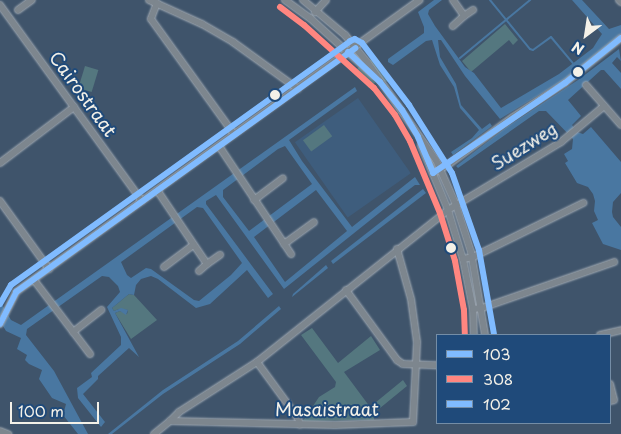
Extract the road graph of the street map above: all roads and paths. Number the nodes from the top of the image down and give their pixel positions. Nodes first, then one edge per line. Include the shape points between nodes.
1 (32, 0) edge
2 (148, 0) edge
3 (286, 0) edge
4 (303, 0) edge
5 (326, 0) edge
6 (419, 0) edge
7 (453, 0) edge
8 (157, 3) junction
9 (0, 5) edge
10 (18, 10) dead end
11 (316, 10) junction
12 (473, 10) dead end
13 (464, 16) junction
14 (310, 18) junction
15 (453, 26) dead end
16 (621, 38) edge
17 (355, 48) junction
18 (348, 52) junction
19 (380, 82) junction
20 (586, 85) dead end
21 (298, 89) junction
22 (604, 106) junction
23 (74, 108) junction
24 (621, 125) edge
25 (234, 134) junction
26 (418, 137) junction
27 (219, 146) junction
28 (0, 163) edge
29 (440, 169) junction
30 (433, 173) junction
31 (283, 178) dead end
32 (158, 190) junction
33 (254, 200) junction
34 (0, 201) edge
35 (142, 201) junction
36 (583, 203) dead end
37 (456, 205) junction
38 (448, 210) junction
39 (314, 222) dead end
40 (284, 244) junction
41 (193, 245) junction
42 (396, 250) junction
43 (291, 254) dead end
44 (220, 255) dead end
45 (473, 257) junction
46 (463, 258) junction
47 (614, 262) dead end
48 (208, 264) junction
49 (164, 266) dead end
50 (49, 269) junction
51 (199, 271) dead end
52 (34, 280) junction
53 (346, 290) junction
54 (482, 308) junction
55 (473, 309) junction
56 (101, 310) dead end
57 (0, 324) edge
58 (621, 330) edge
59 (73, 332) junction
60 (474, 334) edge
61 (484, 334) edge
62 (604, 334) edge
63 (90, 354) dead end
64 (257, 362) junction
65 (436, 365) edge
66 (416, 366) junction
67 (611, 388) edge
68 (611, 401) edge
69 (179, 412) junction
70 (170, 421) junction
71 (184, 422) junction
72 (300, 424) junction
73 (0, 431) edge
74 (8, 434) edge
75 (154, 434) edge

1 - 10 street
2 - 8 street
3 - 14 street
4 - 11 street
5 - 11 street
6 - 17 street
7 - 13 street
8 - 21 street via 233,42
8 - 25 street via 151,19
9 - 23 street, Cairostraat
11 - 14 street
11 - 17 street
12 - 13 street
13 - 15 street
14 - 18 street
16 - 29 street via 565,83
17 - 18 street
17 - 19 street
18 - 19 street
18 - 21 street
19 - 26 street
20 - 22 street
21 - 25 street
22 - 24 street
22 - 37 street, Suezweg via 568,136
23 - 28 street
23 - 35 street, Cairostraat
25 - 27 street
26 - 29 street
26 - 30 street
27 - 32 street
27 - 33 street
29 - 30 street
29 - 37 street
30 - 38 street
31 - 33 street
32 - 35 street
32 - 41 street
33 - 40 street
34 - 50 street
35 - 50 street
36 - 45 street
37 - 38 street, Suezweg
37 - 45 street
38 - 42 street, Suezweg
38 - 46 street
39 - 40 street
40 - 43 street
41 - 48 street
41 - 49 street
42 - 53 street, Suezweg
42 - 66 street, Masaistraat via 412,306 417,342
44 - 48 street
45 - 46 street
45 - 54 street
46 - 55 street
47 - 54 street
48 - 51 street
50 - 52 street
52 - 57 street via 15,294
52 - 59 street
53 - 64 street, Suezweg
53 - 66 street via 397,360
54 - 55 street
54 - 61 street
55 - 60 street
56 - 59 street
58 - 62 street
59 - 63 street
64 - 69 street, Suezweg
64 - 72 street
65 - 66 street
66 - 72 street, Masaistraat via 413,422
67 - 68 street via 614,400
69 - 70 street, Suezweg
69 - 71 street
70 - 71 street, Masaistraat
70 - 75 street
71 - 72 street, Masaistraat
73 - 74 street

